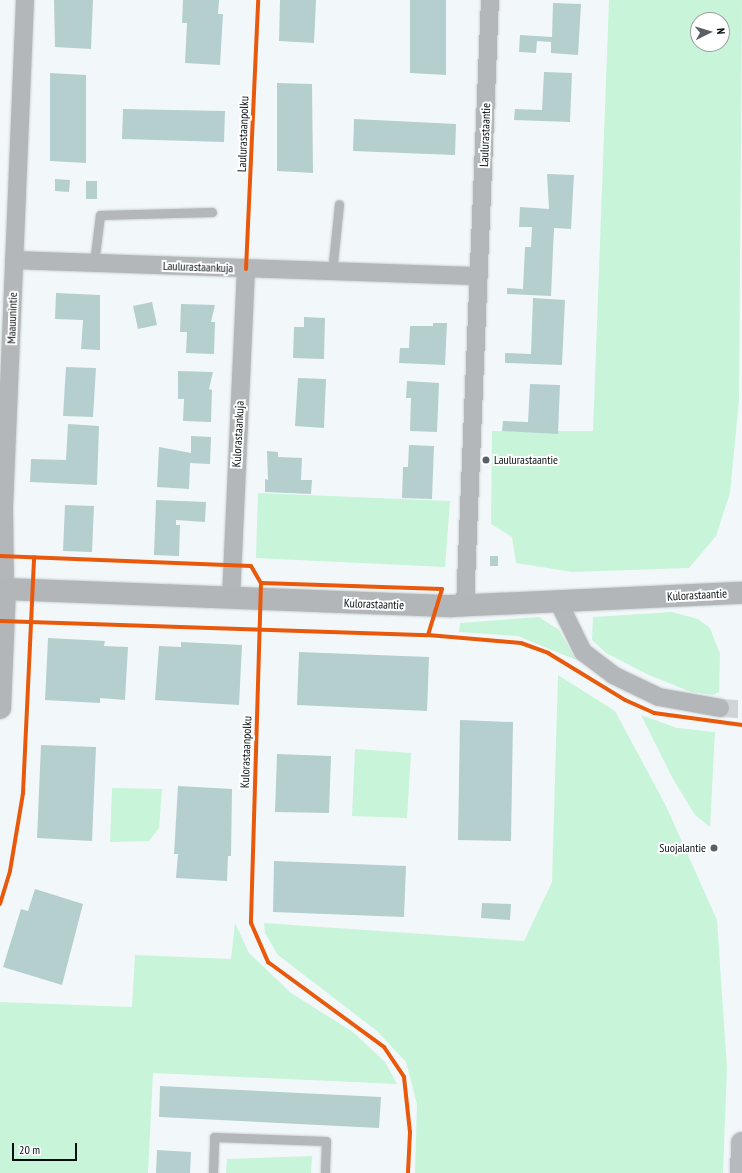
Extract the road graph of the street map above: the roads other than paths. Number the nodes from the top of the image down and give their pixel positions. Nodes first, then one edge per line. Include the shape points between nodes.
1 (25, 0) edge
2 (490, 0) edge
3 (339, 204) dead end
4 (212, 212) dead end
5 (14, 260) junction
6 (94, 263) junction
7 (246, 269) junction
8 (332, 272) junction
9 (479, 276) junction
10 (5, 348) edge
11 (2, 507) edge
12 (5, 589) junction
13 (742, 593) edge
14 (231, 599) junction
15 (558, 601) junction
16 (465, 606) junction
17 (0, 708) edge
18 (720, 708) tunnel mouth
19 (742, 1143) edge
20 (213, 1173) edge
21 (325, 1173) edge
22 (741, 1173) edge

1 - 5 street, Maauunintie
2 - 9 street, Laulurastaantie
3 - 8 lane
4 - 6 lane via 100,215
5 - 6 street, Laulurastaankuja
5 - 10 street, Maauunintie
6 - 7 street, Laulurastaankuja
7 - 8 street, Laulurastaankuja
7 - 14 street, Kulorastaankuja
8 - 9 street, Laulurastaankuja
9 - 16 street, Laulurastaantie
10 - 11 street, Maauunintie
11 - 12 street, Maauunintie
12 - 14 street, Kulorastaantie
12 - 17 street, Maauunintie
13 - 15 street, Kulorastaantie
14 - 16 street, Kulorastaantie
15 - 16 street, Kulorastaantie
15 - 18 street via 584,652 613,675 659,697
19 - 22 main road
20 - 21 lane via 214,1137 326,1141

